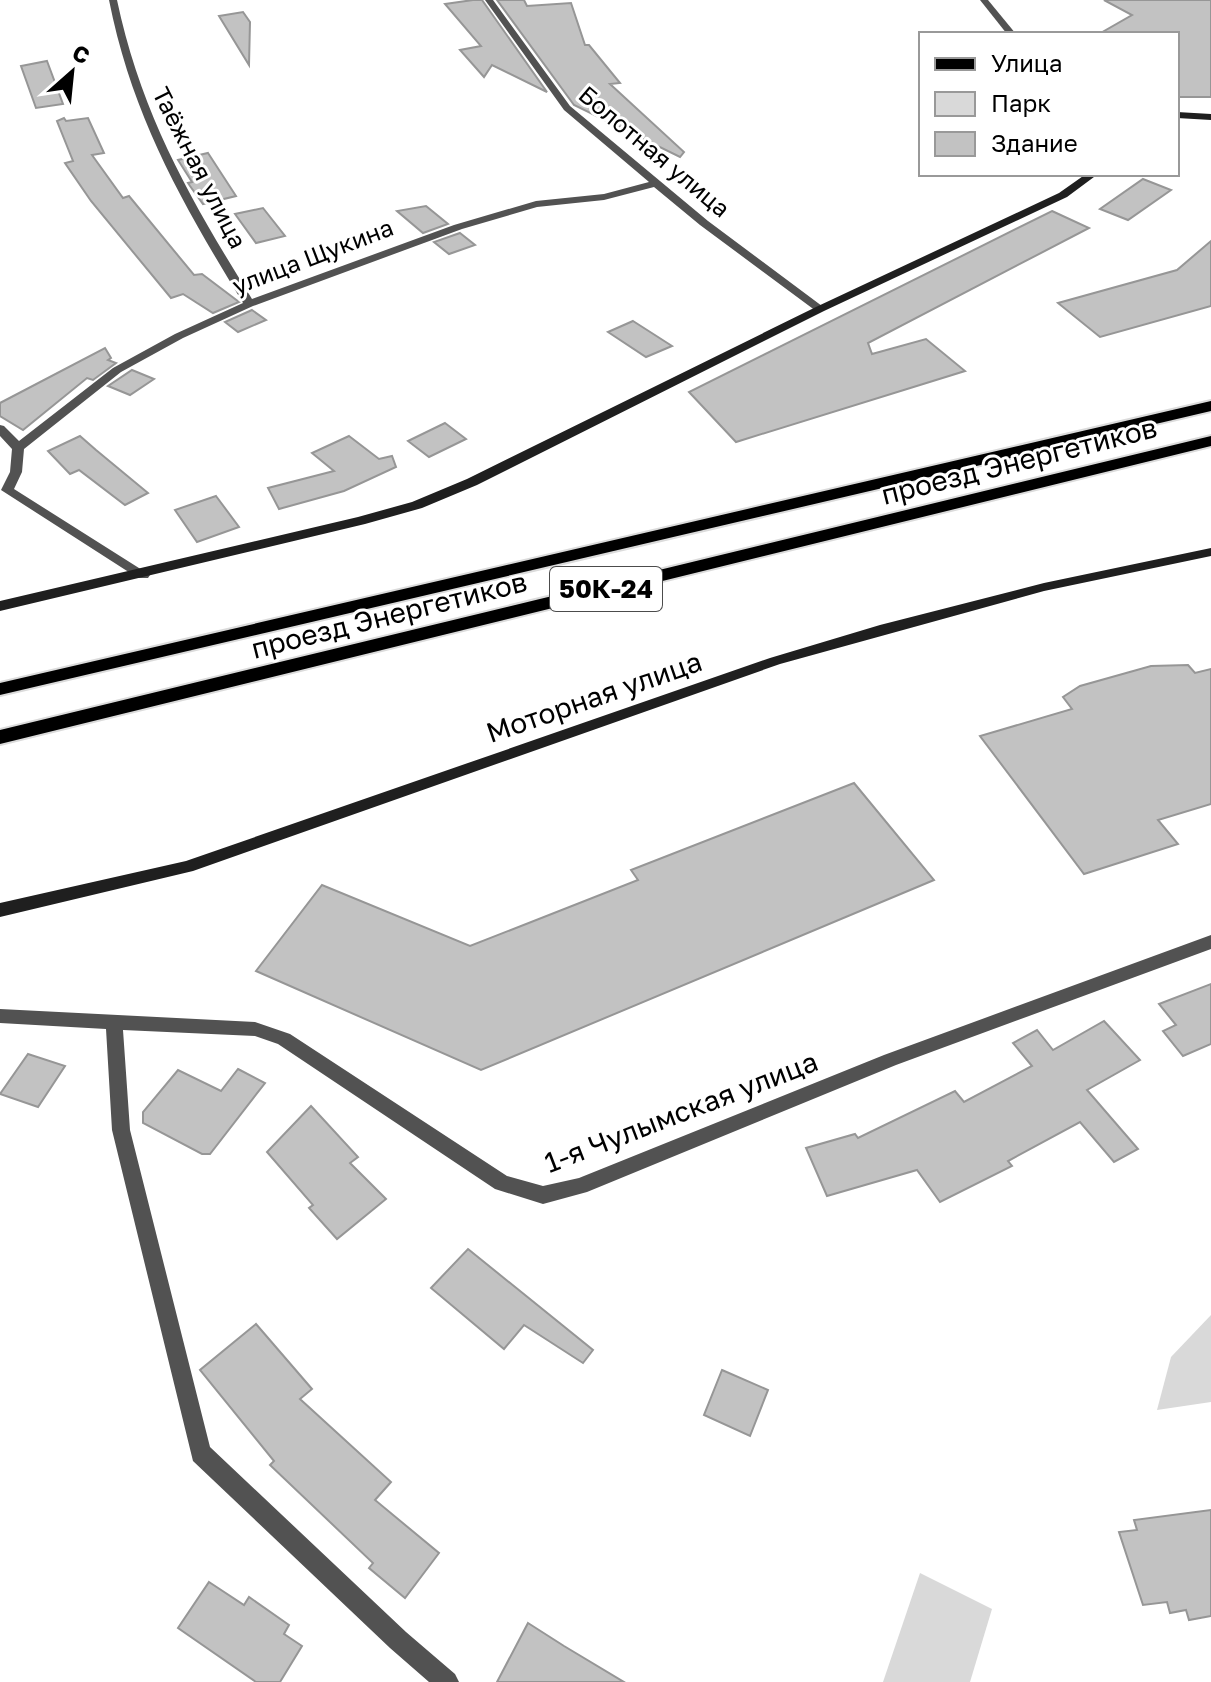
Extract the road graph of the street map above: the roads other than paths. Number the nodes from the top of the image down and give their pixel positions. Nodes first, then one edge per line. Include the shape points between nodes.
1 (113, 0) edge
2 (489, 0) edge
3 (984, 0) edge
4 (1010, 32) edge
5 (1179, 115) edge
6 (1211, 117) edge
7 (1090, 176) edge
8 (656, 183) junction
9 (249, 304) junction
10 (820, 309) junction
11 (1211, 406) edge
12 (0, 429) edge
13 (1211, 441) edge
14 (18, 448) junction
15 (4, 491) edge
16 (1211, 552) edge
17 (143, 575) junction
18 (0, 606) edge
19 (0, 689) edge
20 (0, 737) edge
21 (0, 910) edge
22 (1211, 942) edge
23 (0, 1016) edge
24 (114, 1020) junction
25 (447, 1682) edge

1 - 9 street, Таёжная улица via 125,59 149,125
2 - 8 street, Болотная улица via 567,108
3 - 4 street
5 - 6 street
7 - 10 street via 1063,195
8 - 9 street, улица Щукина via 604,197 536,204 458,227
8 - 10 street, Болотная улица
9 - 14 street, улица Щукина via 117,370
10 - 17 street via 417,505
11 - 19 main road, проезд Энергетиков / 50К-24
12 - 14 street
13 - 20 main road, проезд Энергетиков / 50К-24
14 - 15 street via 16,472
15 - 17 street
16 - 21 street, Моторная улица via 1044,587 880,630 760,666 187,867
17 - 18 street
22 - 24 street, 1-я Чулымская улица via 890,1060 580,1186 543,1195 502,1183 284,1039 255,1029
23 - 24 street, 1-я Чулымская улица
24 - 25 street via 121,1130 201,1453

